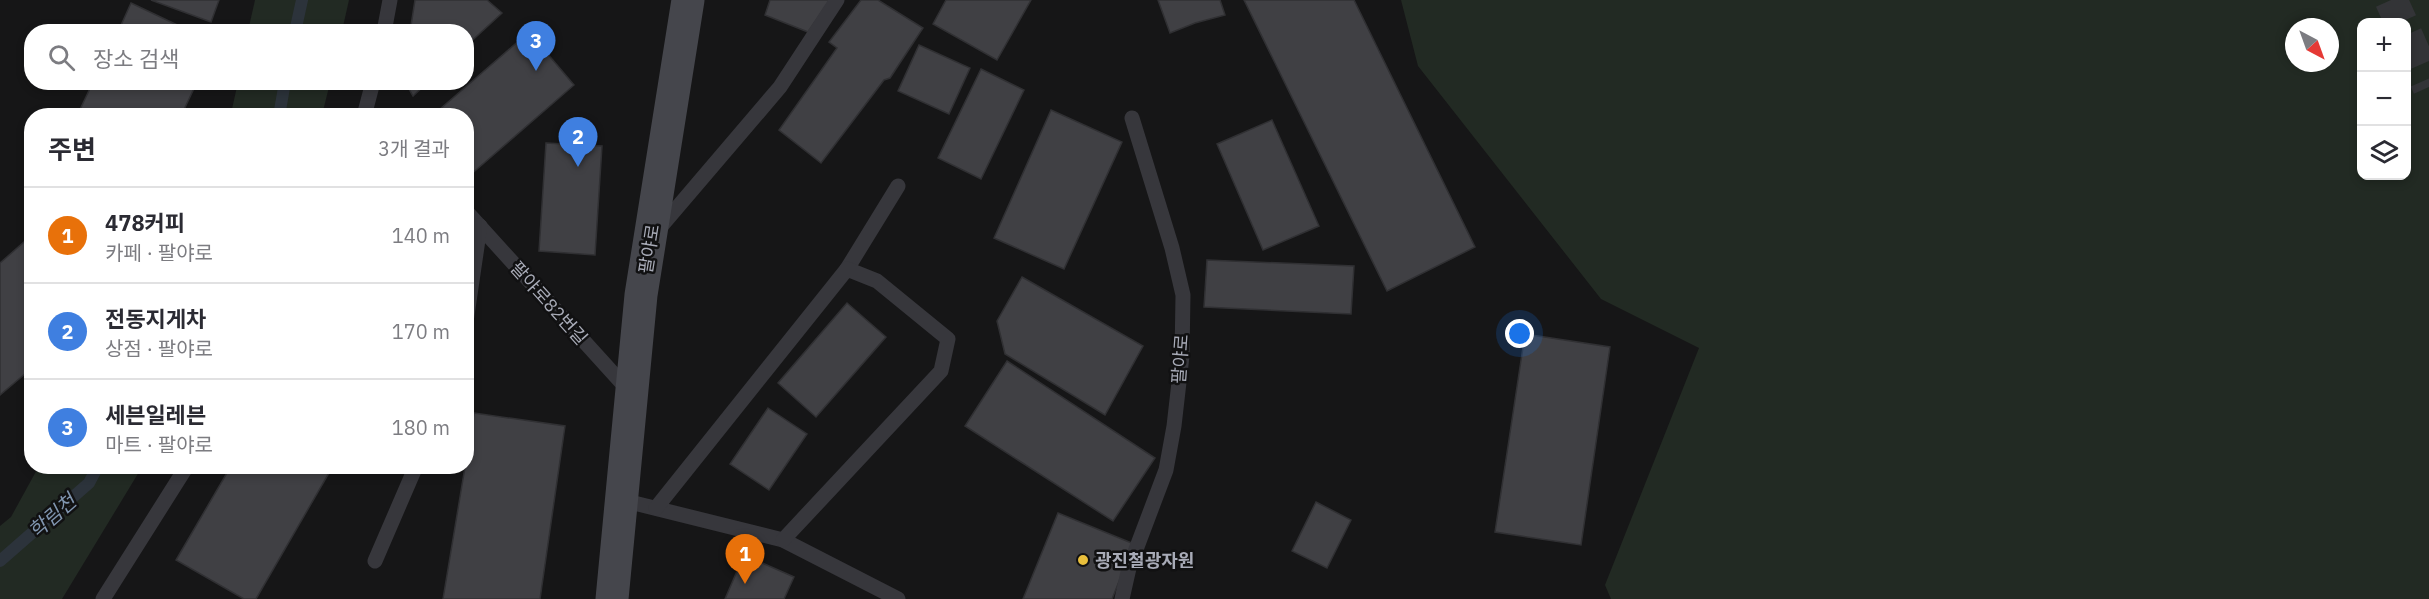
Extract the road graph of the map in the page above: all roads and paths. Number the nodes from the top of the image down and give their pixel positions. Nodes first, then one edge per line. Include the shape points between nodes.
1 (390, 0) edge
2 (688, 0) edge
3 (837, 0) edge
4 (386, 24) edge
5 (371, 90) edge
6 (367, 108) edge
7 (1131, 118) dead end
8 (898, 186) dead end
9 (474, 220) edge
10 (480, 226) junction
11 (650, 239) junction
12 (474, 267) edge
13 (847, 269) junction
14 (632, 394) junction
15 (182, 474) edge
16 (413, 474) edge
17 (622, 500) junction
18 (656, 508) junction
19 (783, 540) junction
20 (375, 561) dead end
21 (103, 599) edge
22 (612, 599) edge
23 (898, 599) edge
24 (1122, 599) edge

1 - 4 lane
2 - 11 street, 팔야로
3 - 11 lane via 780,87
5 - 6 lane
7 - 24 lane, 팔야로 via 1183,295 1182,356 1166,470 1129,568
8 - 13 lane
9 - 10 lane, 팔야로82번길
10 - 12 lane
10 - 14 lane, 팔야로82번길
11 - 14 street, 팔야로
13 - 18 lane
13 - 19 lane via 877,281 948,339 941,371
14 - 17 street, 팔야로
15 - 21 lane
16 - 20 lane
17 - 18 lane
17 - 22 street, 팔야로
18 - 19 lane
19 - 23 lane

